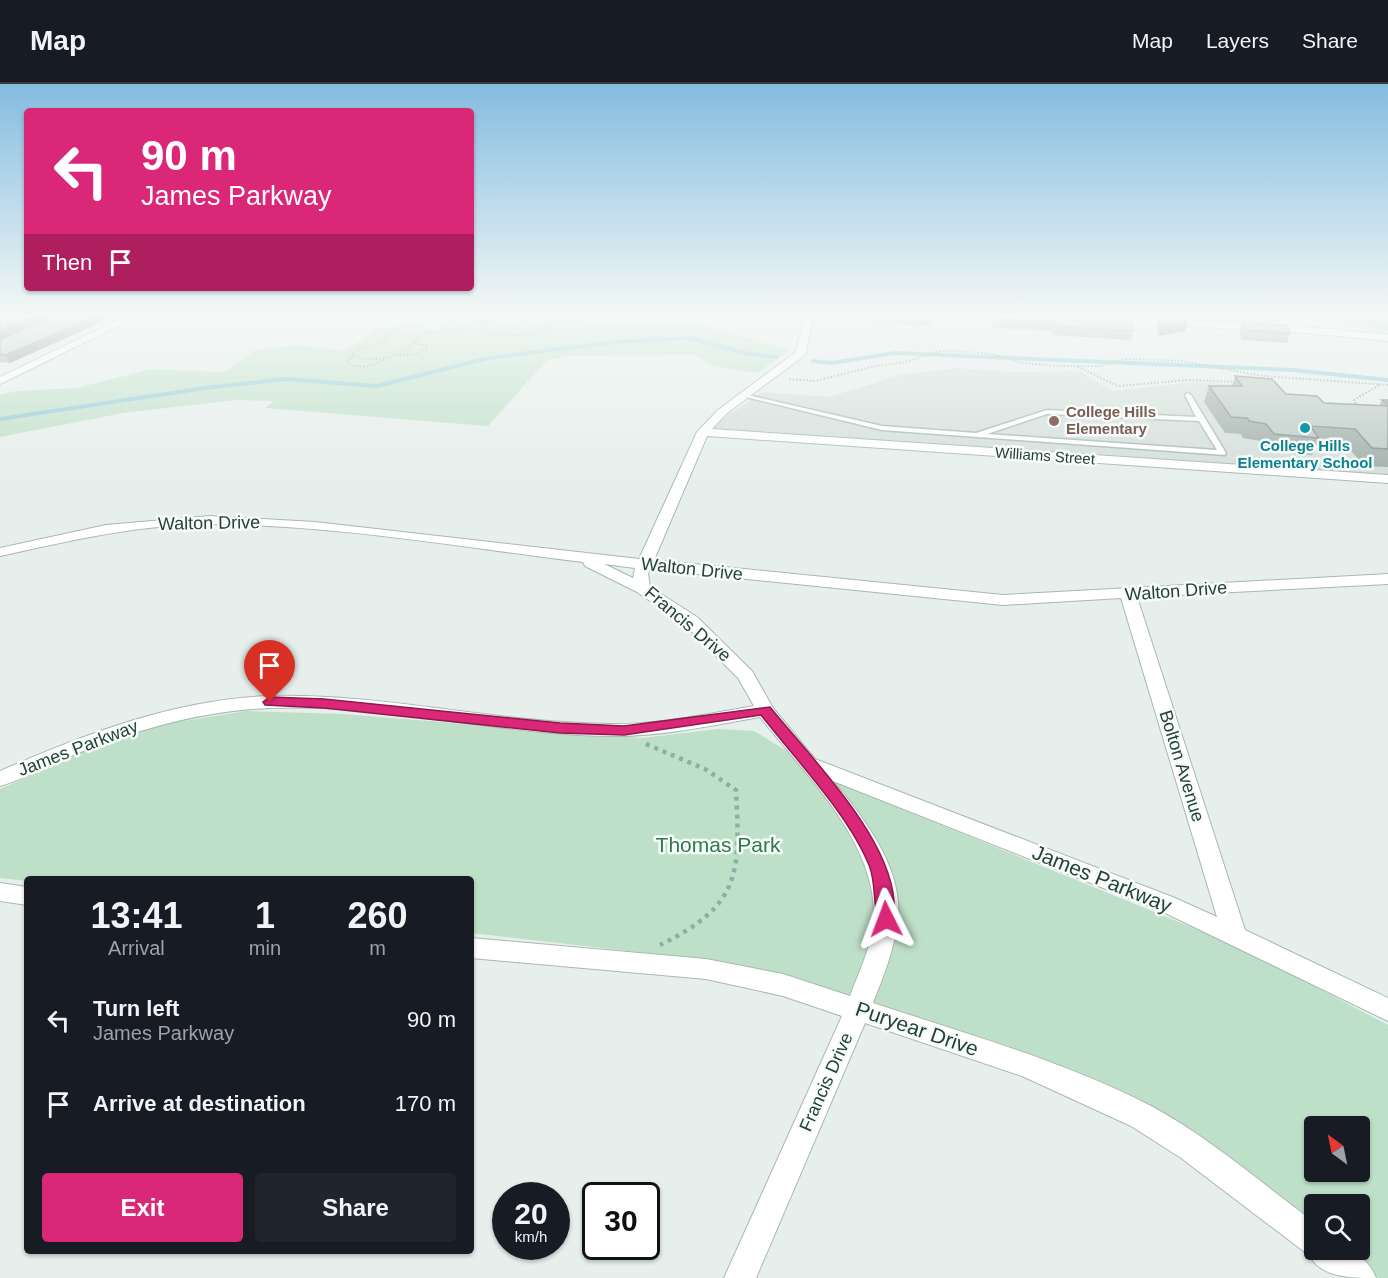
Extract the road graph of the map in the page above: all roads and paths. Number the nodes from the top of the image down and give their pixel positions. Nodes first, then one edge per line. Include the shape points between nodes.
1 (23, 370) edge
2 (779, 370) edge
3 (860, 370) edge
4 (1084, 370) edge
5 (1235, 370) edge
6 (785, 378) dead end
7 (0, 381) edge
8 (1246, 382) edge
9 (1380, 384) junction
10 (1388, 385) edge
11 (1188, 395) dead end
12 (744, 396) junction
13 (1351, 407) edge
14 (1201, 419) junction
15 (703, 432) junction
16 (976, 435) junction
17 (1388, 479) edge
18 (0, 552) edge
19 (575, 556) junction
20 (644, 564) junction
21 (1388, 579) edge
22 (643, 589) junction
23 (1128, 594) junction
24 (765, 710) junction
25 (639, 742) dead end
26 (809, 763) junction
27 (0, 779) edge
28 (0, 892) edge
29 (24, 896) edge
30 (1235, 938) junction
31 (654, 947) dead end
32 (474, 948) edge
33 (858, 1009) junction
34 (1388, 1010) edge
35 (1304, 1234) edge
36 (1336, 1260) edge
37 (740, 1278) edge
38 (1360, 1278) edge

1 - 7 street
2 - 12 street, Francis Drive
3 - 6 path via 814,381
4 - 8 path via 1118,386 1187,380
5 - 9 path via 1263,376
9 - 10 path
9 - 13 path via 1354,400 1357,407
11 - 14 lane
12 - 15 street, Francis Drive
12 - 16 lane via 882,428
14 - 16 lane via 1047,412
14 - 16 lane via 1222,453
15 - 17 street, Williams Street
15 - 20 street, Francis Drive
18 - 19 street, Walton Drive via 97,530 210,520 315,526
19 - 20 street, Walton Drive
19 - 22 street
20 - 22 street, Francis Drive via 640,574
20 - 23 street, Walton Drive via 1002,600
21 - 23 street, Walton Drive
22 - 24 street, Francis Drive via 690,621 735,663
23 - 30 street, Bolton Avenue
24 - 26 street, Francis Drive
24 - 27 street, James Parkway via 624,730 560,728 324,703 226,705 125,727
25 - 31 path via 672,754 728,782 736,790 738,860 731,886 682,935
26 - 30 street, James Parkway via 1167,904
26 - 33 street, Francis Drive via 859,829 884,886 886,919
28 - 29 street
30 - 34 street, James Parkway
32 - 33 street, Puryear Drive via 706,969 783,985
33 - 35 street, Puryear Drive via 1028,1066 1142,1116 1191,1148
33 - 37 street, Francis Drive
36 - 38 street

